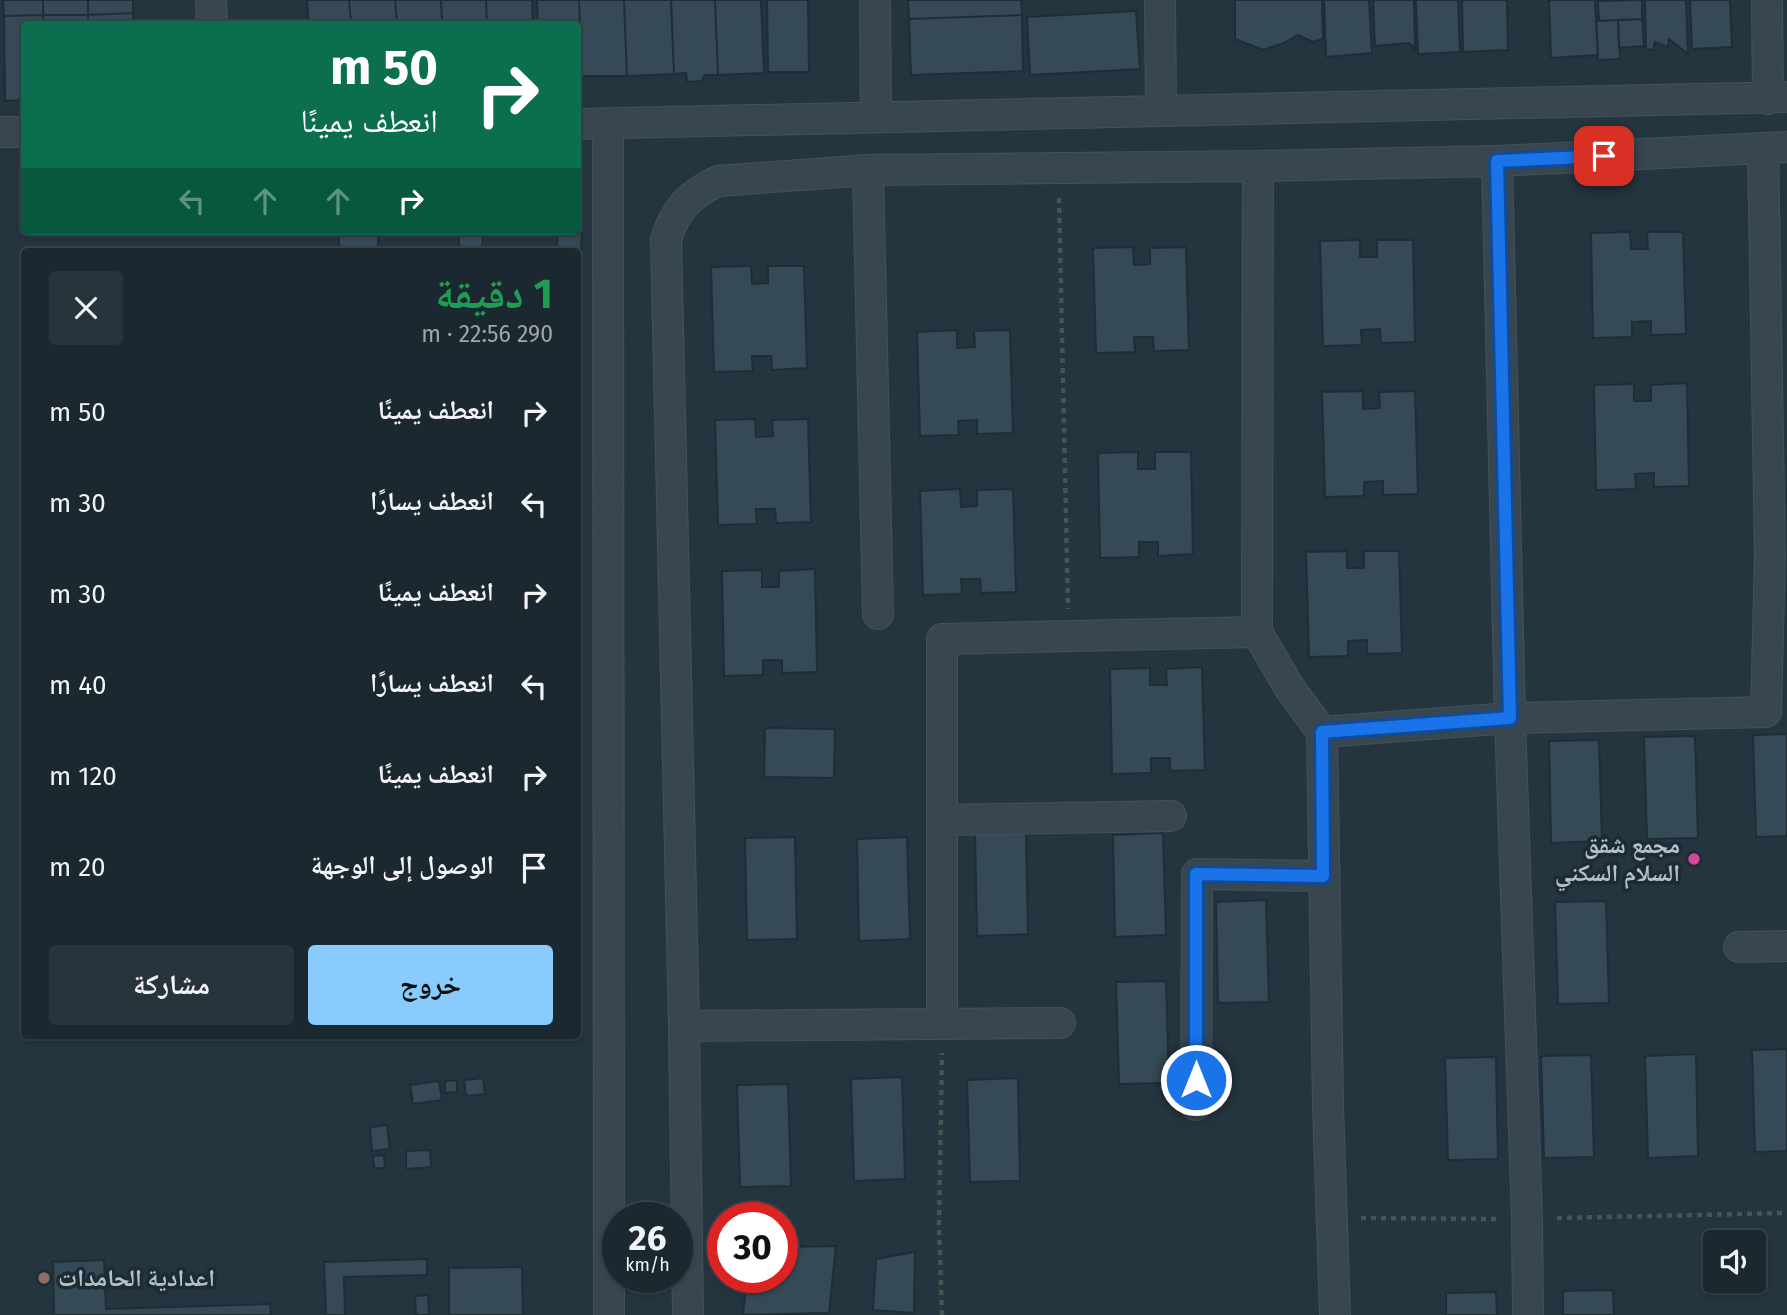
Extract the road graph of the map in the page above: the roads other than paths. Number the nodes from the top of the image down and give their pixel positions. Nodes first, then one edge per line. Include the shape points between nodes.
1 (211, 0) edge
2 (875, 0) edge
3 (1160, 0) edge
4 (1767, 0) edge
5 (212, 21) edge
6 (1777, 98) edge
7 (1161, 111) junction
8 (876, 117) junction
9 (581, 124) edge
10 (608, 124) junction
11 (0, 132) edge
12 (21, 132) edge
13 (1775, 148) edge
14 (1497, 161) junction
15 (1258, 166) junction
16 (868, 170) junction
17 (878, 614) dead end
18 (1257, 632) junction
19 (1510, 718) junction
20 (1322, 732) junction
21 (1171, 816) dead end
22 (942, 820) junction
23 (1323, 876) junction
24 (1787, 946) edge
25 (1739, 947) dead end
26 (1059, 1023) dead end
27 (942, 1024) junction
28 (684, 1026) junction
29 (1196, 1105) dead end
30 (609, 1315) edge
31 (688, 1315) edge
32 (1335, 1315) edge
33 (1528, 1315) edge

1 - 5 street
2 - 8 street
3 - 7 street
4 - 6 street
6 - 7 street
7 - 8 street
8 - 10 street
9 - 10 street
10 - 30 street
11 - 12 street
13 - 14 street
13 - 19 street via 1766,712
14 - 15 street
14 - 19 street
15 - 16 street
15 - 18 street
16 - 17 street
16 - 28 street via 718,181 684,202 666,239
18 - 20 street
18 - 22 street via 942,639
19 - 20 street
19 - 33 street
20 - 23 street
21 - 22 street
22 - 27 street
23 - 29 street via 1196,874
23 - 32 street
24 - 25 street
26 - 27 street
27 - 28 street
28 - 31 street

